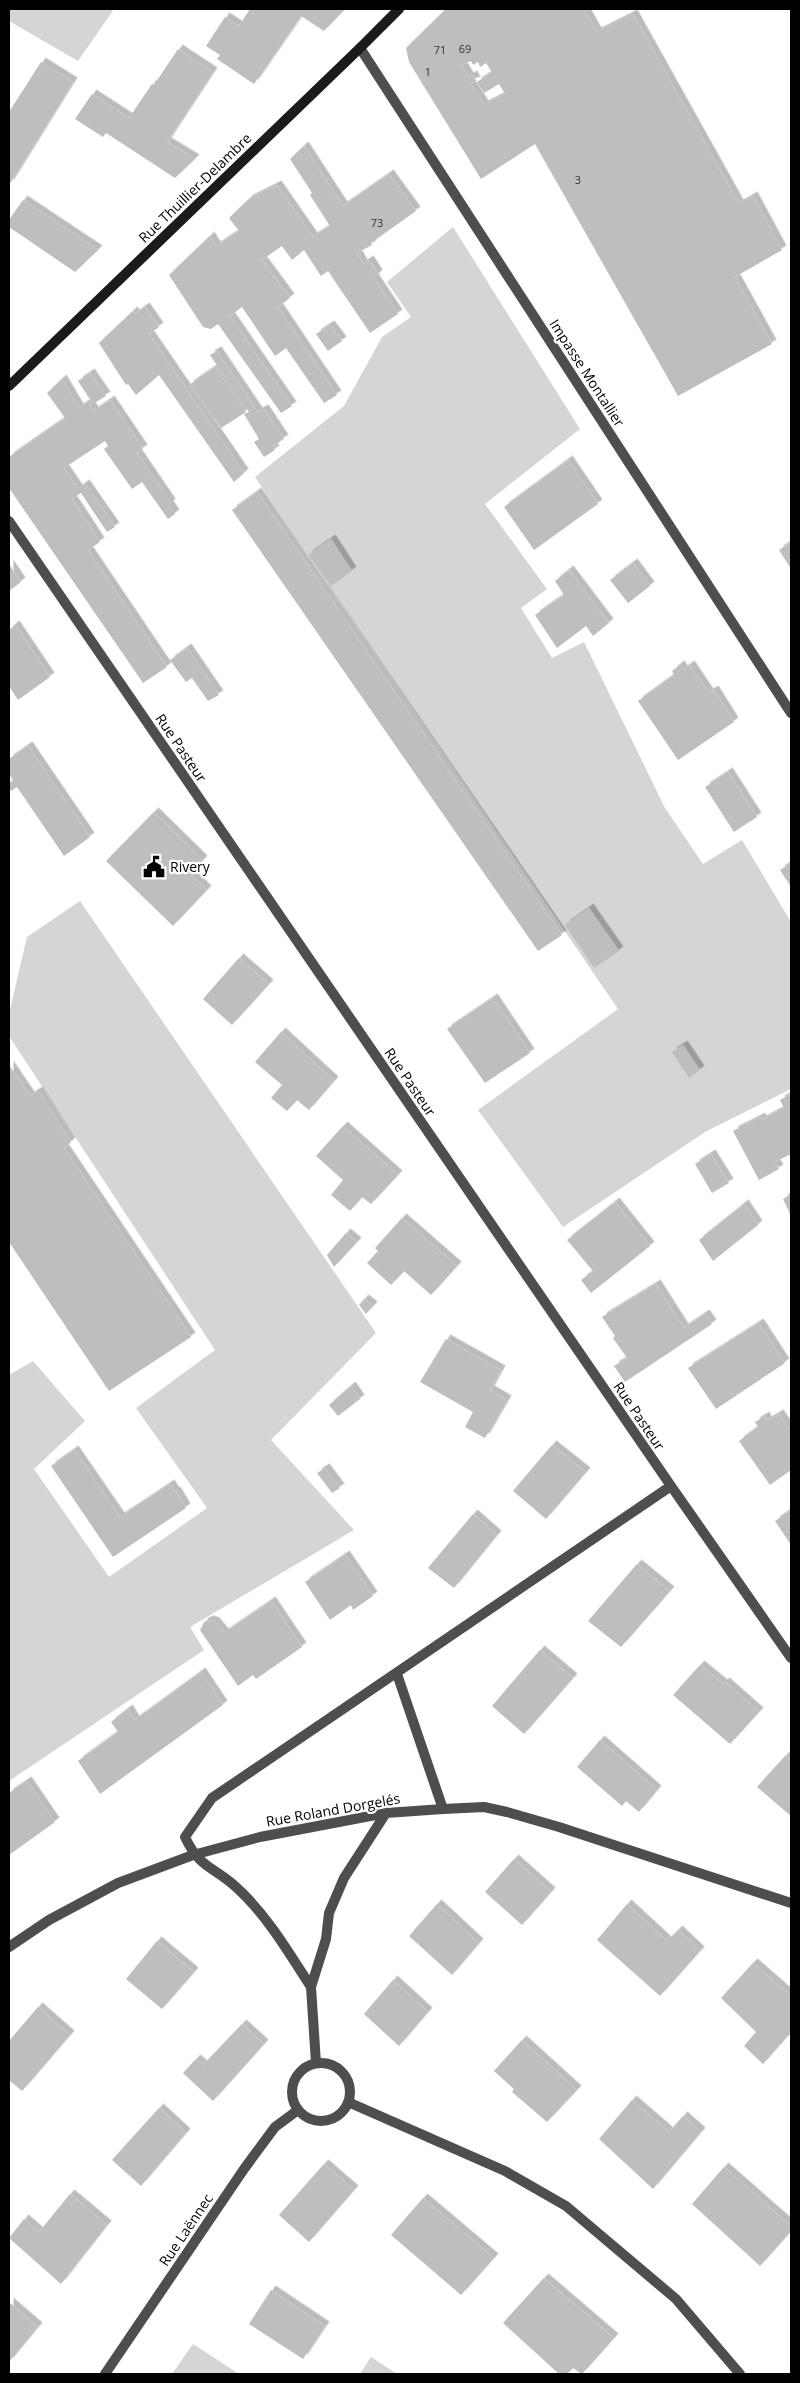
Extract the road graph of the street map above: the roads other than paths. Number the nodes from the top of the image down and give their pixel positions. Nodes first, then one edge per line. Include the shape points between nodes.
1 (399, 9) edge
2 (360, 48) junction
3 (9, 386) edge
4 (9, 521) edge
5 (791, 713) edge
6 (671, 1486) junction
7 (791, 1658) edge
8 (397, 1674) junction
9 (443, 1809) junction
10 (386, 1812) junction
11 (193, 1855) junction
12 (791, 1903) edge
13 (9, 1947) edge
14 (312, 1988) junction
15 (316, 2063) junction
16 (348, 2102) junction
17 (298, 2110) junction
18 (105, 2374) edge
19 (740, 2374) edge

1 - 2 main road, Rue Thuillier-Delambre
2 - 3 main road, Rue Thuillier-Delambre
2 - 5 street, Impasse Montallier
4 - 6 street, Rue Pasteur
6 - 7 street, Rue Pasteur
6 - 8 street
8 - 9 street
8 - 11 street via 212,1798 185,1838
9 - 10 street, Rue Roland Dorgelés
9 - 12 street, Rue Roland Dorgelés via 484,1807 507,1812
10 - 11 street, Rue Roland Dorgelés via 260,1837
10 - 14 street via 344,1878 329,1913 326,1939
11 - 13 street, Rue Roland Dorgelés via 118,1883 49,1920
11 - 14 street via 236,1887 276,1932
14 - 15 street
15 - 16 street via 326,2063 343,2073 348,2082
15 - 17 street via 299,2072 294,2082 292,2091
16 - 17 street via 337,2116 321,2121 304,2116
16 - 19 street via 505,2171 566,2206 676,2299
17 - 18 street, Rue Laënnec via 276,2127 244,2169

